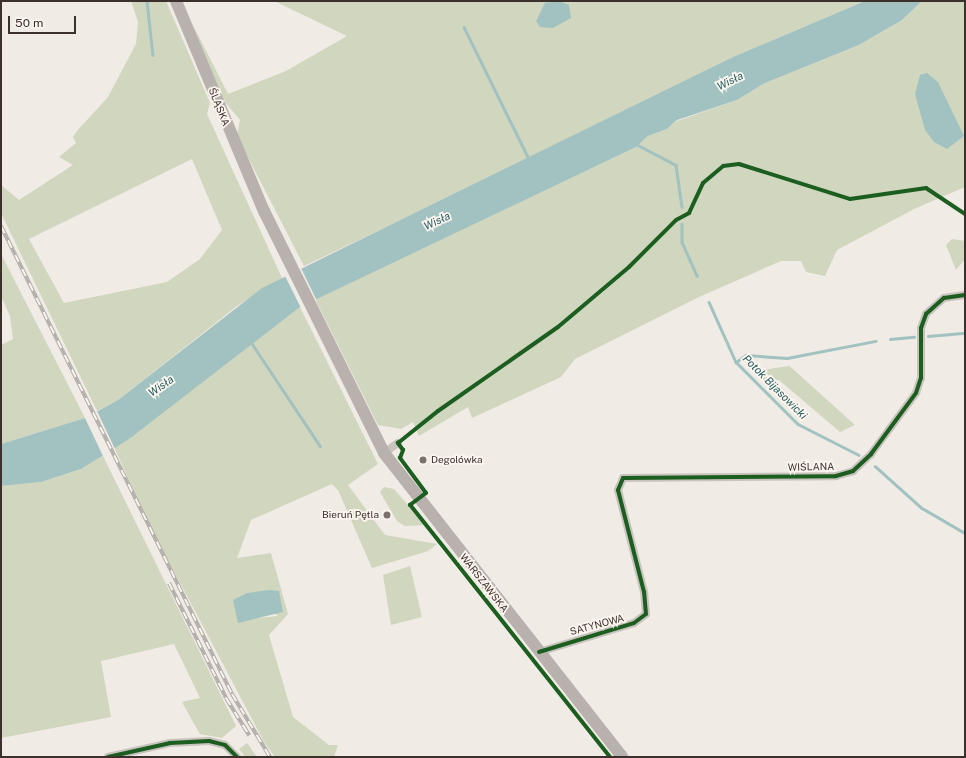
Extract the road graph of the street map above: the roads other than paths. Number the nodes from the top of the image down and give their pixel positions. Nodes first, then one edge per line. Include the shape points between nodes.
1 (176, 1) edge
2 (965, 295) edge
3 (356, 402) joint
4 (398, 443) dead end
5 (384, 453) junction
6 (634, 557) joint
7 (539, 652) junction
8 (108, 757) edge
9 (237, 757) edge
10 (622, 757) edge

1 - 3 main road, ŚLĄSKA via 264,212
2 - 6 street, WIŚLANA via 944,298 926,314 921,328 921,378 916,393 860,466 836,476 623,478 618,490
3 - 5 main road, WARSZAWSKA
4 - 5 street
5 - 7 main road, WARSZAWSKA
6 - 7 street, SATYNOWA via 644,592 646,614 642,620
7 - 10 main road, WARSZAWSKA
8 - 9 street via 170,743 208,741 225,745

